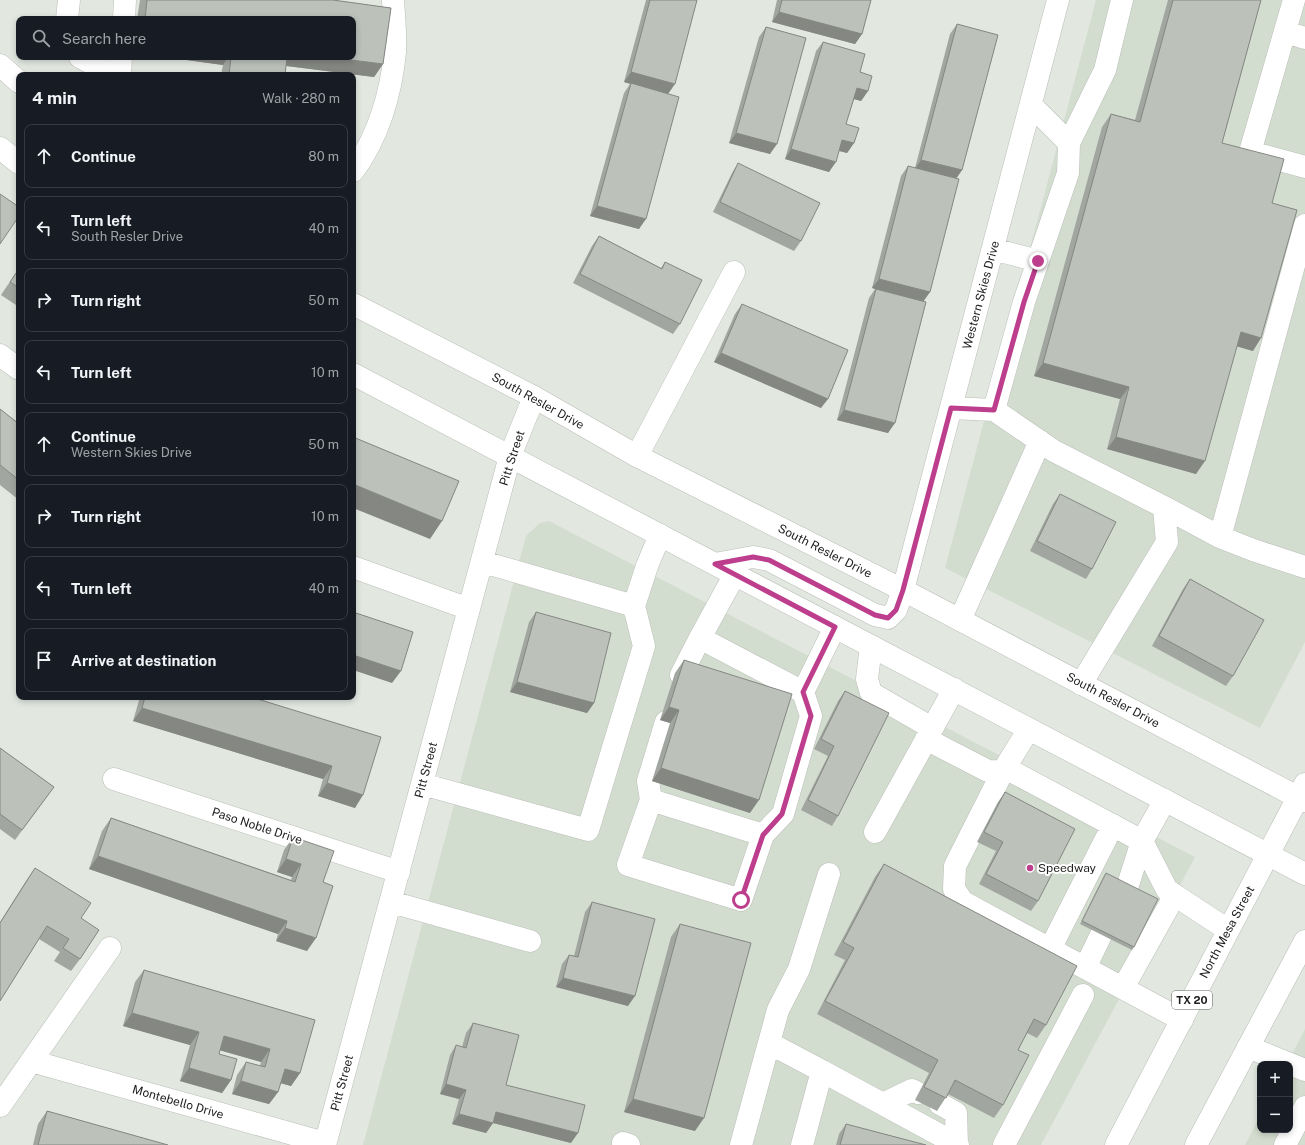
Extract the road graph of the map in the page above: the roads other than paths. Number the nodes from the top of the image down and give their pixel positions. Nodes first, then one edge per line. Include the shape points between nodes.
1 (69, 0) edge
2 (125, 0) edge
3 (393, 0) edge
4 (1058, 0) edge
5 (1122, 0) edge
6 (1294, 0) edge
7 (66, 16) edge
8 (124, 16) edge
9 (1295, 35) edge
10 (86, 60) edge
11 (122, 60) edge
12 (0, 65) edge
13 (108, 72) edge
14 (120, 72) edge
15 (16, 79) edge
16 (1031, 105) junction
17 (1069, 143) junction
18 (0, 148) edge
19 (16, 161) edge
20 (356, 167) edge
21 (1305, 167) edge
22 (1305, 225) edge
23 (993, 249) junction
24 (1038, 261) junction
25 (734, 272) dead end
26 (356, 306) edge
27 (0, 355) edge
28 (16, 368) edge
29 (356, 376) edge
30 (534, 398) junction
31 (951, 408) junction
32 (994, 410) junction
33 (1040, 441) junction
34 (510, 456) junction
35 (637, 456) junction
36 (1164, 507) junction
37 (660, 534) junction
38 (1220, 537) junction
39 (482, 562) junction
40 (715, 564) junction
41 (1305, 567) edge
42 (356, 568) edge
43 (734, 574) junction
44 (903, 590) junction
45 (634, 606) junction
46 (470, 610) junction
47 (960, 620) junction
48 (835, 627) junction
49 (700, 638) junction
50 (871, 646) junction
51 (681, 674) edge
52 (1081, 684) junction
53 (954, 689) junction
54 (803, 692) junction
55 (666, 722) dead end
56 (1029, 729) junction
57 (929, 734) junction
58 (1003, 772) junction
59 (114, 779) dead end
60 (422, 784) junction
61 (1303, 794) edge
62 (651, 800) junction
63 (1165, 800) junction
64 (1113, 825) junction
65 (875, 832) dead end
66 (763, 835) junction
67 (1142, 841) junction
68 (1268, 854) junction
69 (399, 872) junction
70 (829, 874) dead end
71 (1305, 874) edge
72 (1127, 888) edge
73 (1175, 895) junction
74 (391, 902) junction
75 (1228, 930) junction
76 (1101, 935) edge
77 (530, 941) dead end
78 (1305, 941) edge
79 (110, 948) dead end
80 (1050, 949) junction
81 (1085, 968) junction
82 (1123, 988) junction
83 (1082, 995) dead end
84 (1182, 1020) junction
85 (769, 1043) junction
86 (1248, 1047) junction
87 (31, 1061) junction
88 (1305, 1070) edge
89 (822, 1071) junction
90 (918, 1093) dead end
91 (883, 1104) junction
92 (940, 1104) edge
93 (0, 1106) edge
94 (1305, 1107) edge
95 (325, 1144) edge
96 (741, 1145) edge
97 (802, 1145) edge
98 (958, 1145) edge
99 (1004, 1145) edge
100 (1116, 1145) edge
101 (1196, 1145) edge
102 (1285, 1145) edge

1 - 7 main road
2 - 8 main road
3 - 20 main road via 395,51 388,95 378,129
4 - 16 main road, Western Skies Drive
5 - 17 main road via 1105,70
6 - 9 main road
9 - 21 main road via 1250,152
10 - 13 main road
11 - 14 main road
12 - 15 main road
16 - 17 main road
16 - 23 main road, Western Skies Drive
17 - 24 main road via 1068,173
18 - 19 main road
22 - 38 main road
23 - 24 main road
23 - 31 main road, Western Skies Drive
24 - 32 main road
25 - 35 main road
26 - 30 main road, South Resler Drive
27 - 28 main road
29 - 34 main road
30 - 34 main road, Pitt Street
30 - 35 main road, South Resler Drive
31 - 32 main road
31 - 44 main road, Western Skies Drive
32 - 33 main road
33 - 36 main road via 1054,451
33 - 47 main road
34 - 37 main road
34 - 39 main road, Pitt Street
35 - 44 main road, South Resler Drive
36 - 38 main road
36 - 52 main road via 1167,542
37 - 40 main road
37 - 45 main road
38 - 41 main road
39 - 45 main road
39 - 46 main road, Pitt Street
40 - 43 main road
40 - 44 main road, Western Skies Drive via 753,557 769,560 875,615 888,618 896,610
42 - 46 main road
43 - 48 main road
43 - 49 main road
44 - 47 main road, South Resler Drive
45 - 60 main road via 644,646 588,830
46 - 60 main road, Pitt Street
47 - 52 main road, South Resler Drive
48 - 50 main road
48 - 54 main road
49 - 51 main road
49 - 54 main road
50 - 53 main road
50 - 57 main road via 867,679 871,693
52 - 61 main road, South Resler Drive
53 - 56 main road
53 - 57 main road
54 - 66 main road via 811,716 782,814
55 - 62 main road via 648,781
56 - 58 main road
56 - 63 main road
57 - 58 main road via 988,771
57 - 65 main road
58 - 64 main road via 1013,772
58 - 80 main road via 955,866 954,889 963,902
59 - 69 main road, Paso Noble Drive
60 - 69 main road, Pitt Street
61 - 68 main road, North Mesa Street / TX 20
62 - 66 main road
62 - 66 main road via 628,865 741,900
63 - 67 main road
63 - 68 main road
64 - 67 main road
64 - 80 main road
67 - 72 main road
67 - 73 main road via 1167,890
68 - 71 main road
68 - 75 main road, North Mesa Street / TX 20
69 - 74 main road, Pitt Street
70 - 85 main road via 799,969 778,1010
73 - 75 main road
73 - 82 main road
74 - 77 main road
74 - 95 main road, Pitt Street
75 - 84 main road, North Mesa Street / TX 20
76 - 81 main road
78 - 86 main road
79 - 87 main road
80 - 81 main road
81 - 82 main road
82 - 84 main road
83 - 99 main road
84 - 100 main road, North Mesa Street / TX 20
85 - 89 main road
85 - 96 main road
86 - 88 main road
86 - 101 main road
87 - 93 main road
87 - 95 main road, Montebello Drive
89 - 91 main road
89 - 97 main road
90 - 91 main road via 912,1090
91 - 98 main road
92 - 98 main road via 956,1113
94 - 102 main road

